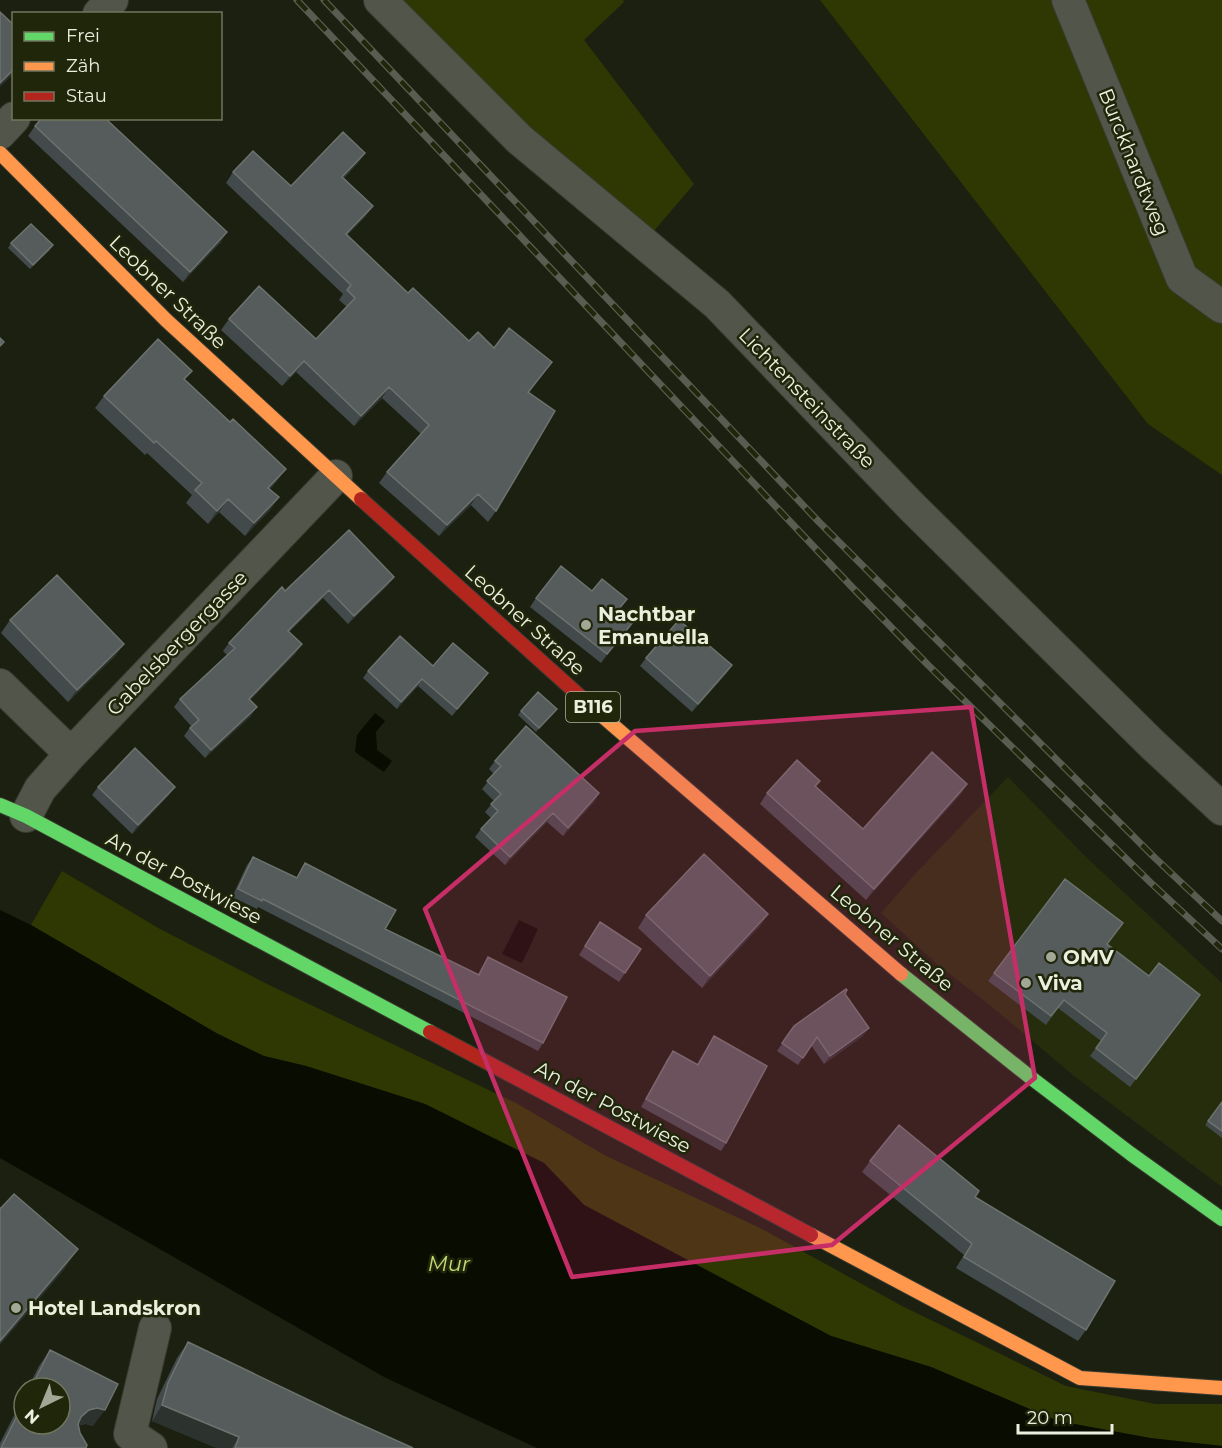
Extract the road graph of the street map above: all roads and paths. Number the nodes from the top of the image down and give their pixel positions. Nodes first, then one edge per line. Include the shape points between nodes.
1 (112, 0) edge
2 (380, 0) edge
3 (1068, 0) edge
4 (101, 12) edge
5 (12, 120) edge
6 (0, 133) edge
7 (0, 153) edge
8 (1222, 307) edge
9 (336, 476) junction
10 (0, 685) edge
11 (71, 754) junction
12 (1222, 809) edge
13 (13, 810) edge
14 (1222, 1219) edge
15 (154, 1328) dead end
16 (1222, 1388) edge
17 (151, 1448) edge

1 - 4 street
2 - 12 street, Lichtensteinstraße via 519,139 717,304 920,515
3 - 8 street, Burckhardtweg via 1182,278
5 - 6 street
7 - 9 main road, Leobner Straße / B116 via 166,320
9 - 11 street, Gabelsbergergasse
9 - 14 main road, Leobner Straße / B116 via 588,702 906,978 1039,1084
10 - 11 street
11 - 13 street, Gabelsbergergasse via 40,789
13 - 16 main road, An der Postwiese via 1080,1378
15 - 17 street via 130,1434

